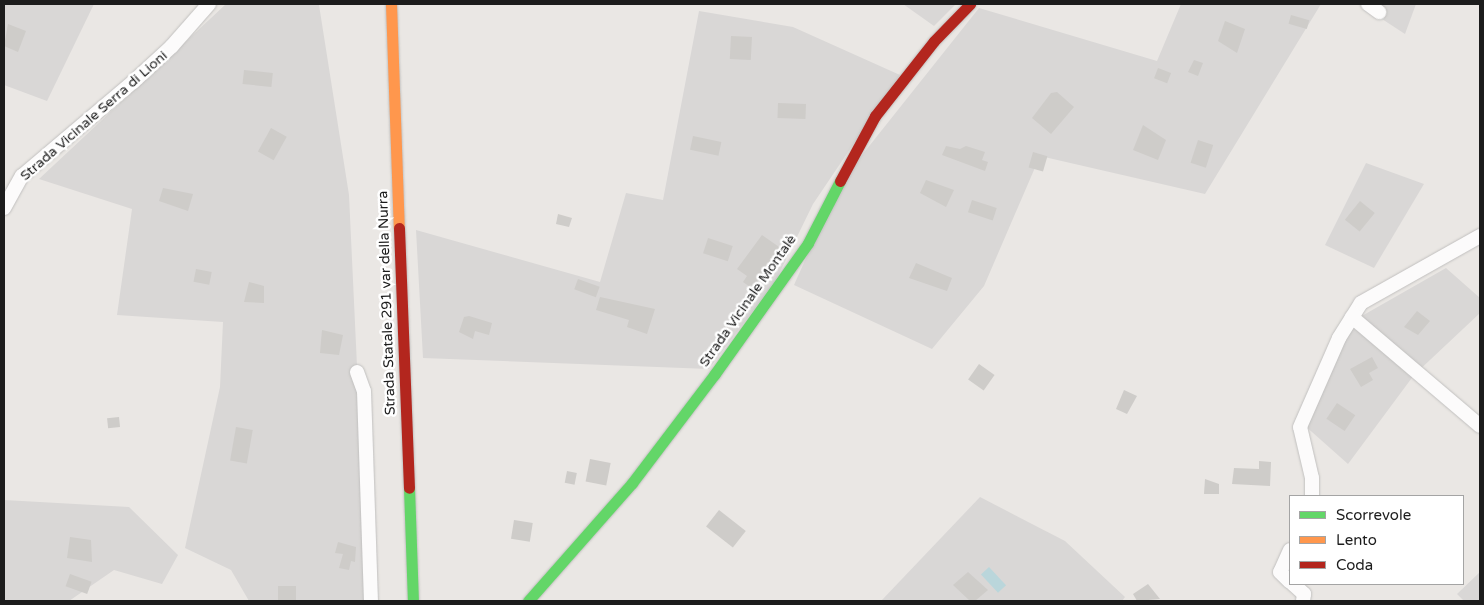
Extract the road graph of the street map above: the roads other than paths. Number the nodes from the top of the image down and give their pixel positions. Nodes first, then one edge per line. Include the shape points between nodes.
1 (209, 4) edge
2 (391, 4) edge
3 (970, 4) edge
4 (4, 208) edge
5 (1480, 236) edge
6 (1352, 318) junction
7 (357, 372) dead end
8 (1480, 426) edge
9 (1312, 495) edge
10 (1289, 552) edge
11 (1289, 580) edge
12 (1294, 585) edge
13 (371, 601) edge
14 (413, 601) edge
15 (528, 601) edge
16 (1303, 601) edge

1 - 4 street, Strada Vicinale Serra di Lioni via 139,78 22,176
2 - 14 main road, Strada Statale 291 var della Nurra
3 - 15 main road, Strada Vicinale Montalè via 934,41 875,116 808,243 707,383 632,483
5 - 6 street via 1361,303
6 - 8 street
6 - 9 street via 1300,427 1312,478
7 - 13 street via 364,391
10 - 11 street via 1280,572
12 - 16 street via 1304,594

